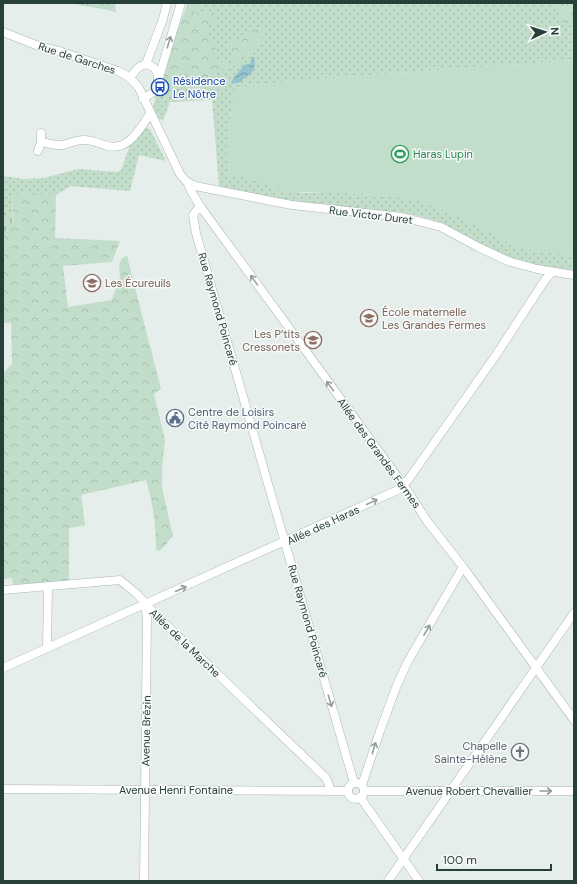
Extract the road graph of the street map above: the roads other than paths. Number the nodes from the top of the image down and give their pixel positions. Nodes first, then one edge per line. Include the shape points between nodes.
1 (166, 3) edge
2 (181, 3) edge
3 (3, 32) edge
4 (146, 64) junction
5 (130, 78) junction
6 (158, 80) junction
7 (143, 98) junction
8 (150, 114) junction
9 (40, 133) dead end
10 (41, 142) junction
11 (38, 151) dead end
12 (187, 182) junction
13 (200, 206) junction
14 (552, 272) junction
15 (574, 275) edge
16 (403, 485) junction
17 (285, 542) junction
18 (463, 567) junction
19 (48, 586) junction
20 (3, 590) edge
21 (145, 604) junction
22 (574, 613) edge
23 (47, 648) junction
24 (3, 668) edge
25 (536, 669) junction
26 (574, 720) edge
27 (3, 789) edge
28 (360, 789) junction
29 (145, 790) junction
30 (331, 790) junction
31 (348, 791) junction
32 (451, 791) junction
33 (574, 791) edge
34 (403, 860) junction
35 (144, 881) edge
36 (388, 881) edge
37 (419, 881) edge

1 - 4 street via 163,19
6 -> 2 street
3 - 5 street, Rue de Garches via 41,47 118,71
4 - 5 street via 139,66
4 - 6 street via 156,70
5 - 7 street, Rue de Garches via 139,88
6 - 7 street via 155,91
7 - 8 street, Rue de Garches
8 - 10 street via 133,137 118,146 108,146 89,140 59,145
8 - 12 street, Rue de Garches via 180,174
9 - 10 street
10 - 11 street
12 - 13 street, Allée des Grandes Fermes
12 - 14 street, Rue Victor Duret via 200,188 292,205 416,220 442,227 508,261
16 -> 13 street, Allée des Grandes Fermes
13 - 17 street, Rue Raymond Poincaré via 193,215 194,224
14 - 15 street, Rue Victor Duret
14 - 16 street, Allée des Haras
17 -> 16 street, Allée des Haras via 400,490
16 - 18 street, Allée des Grandes Fermes
21 -> 17 street, Allée des Haras
17 -> 28 street, Rue Raymond Poincaré
18 - 25 street, Allée des Grandes Fermes
28 -> 18 street via 408,661
19 - 20 street, Allée de la Marche
19 - 21 street, Allée de la Marche via 120,580
19 - 23 street
21 - 23 street, Allée des Haras
21 - 29 street, Avenue Brézin
21 - 30 street, Allée de la Marche via 326,778
22 - 25 street
23 - 24 street, Allée des Haras
25 - 26 street, Allée des Grandes Fermes
25 - 32 street
27 - 29 street, Avenue Henri Fontaine
28 - 31 street via 350,786
28 - 31 street via 356,799 351,797
28 - 32 street, Avenue Robert Chevallier
28 - 34 street, Rue Raymond Poincaré
29 - 30 street, Avenue Henri Fontaine
29 - 35 street, Avenue Brézin
30 - 31 street, Avenue Henri Fontaine
32 -> 33 street, Avenue Robert Chevallier
32 - 34 street
34 - 36 street
34 - 37 street, Rue Raymond Poincaré

